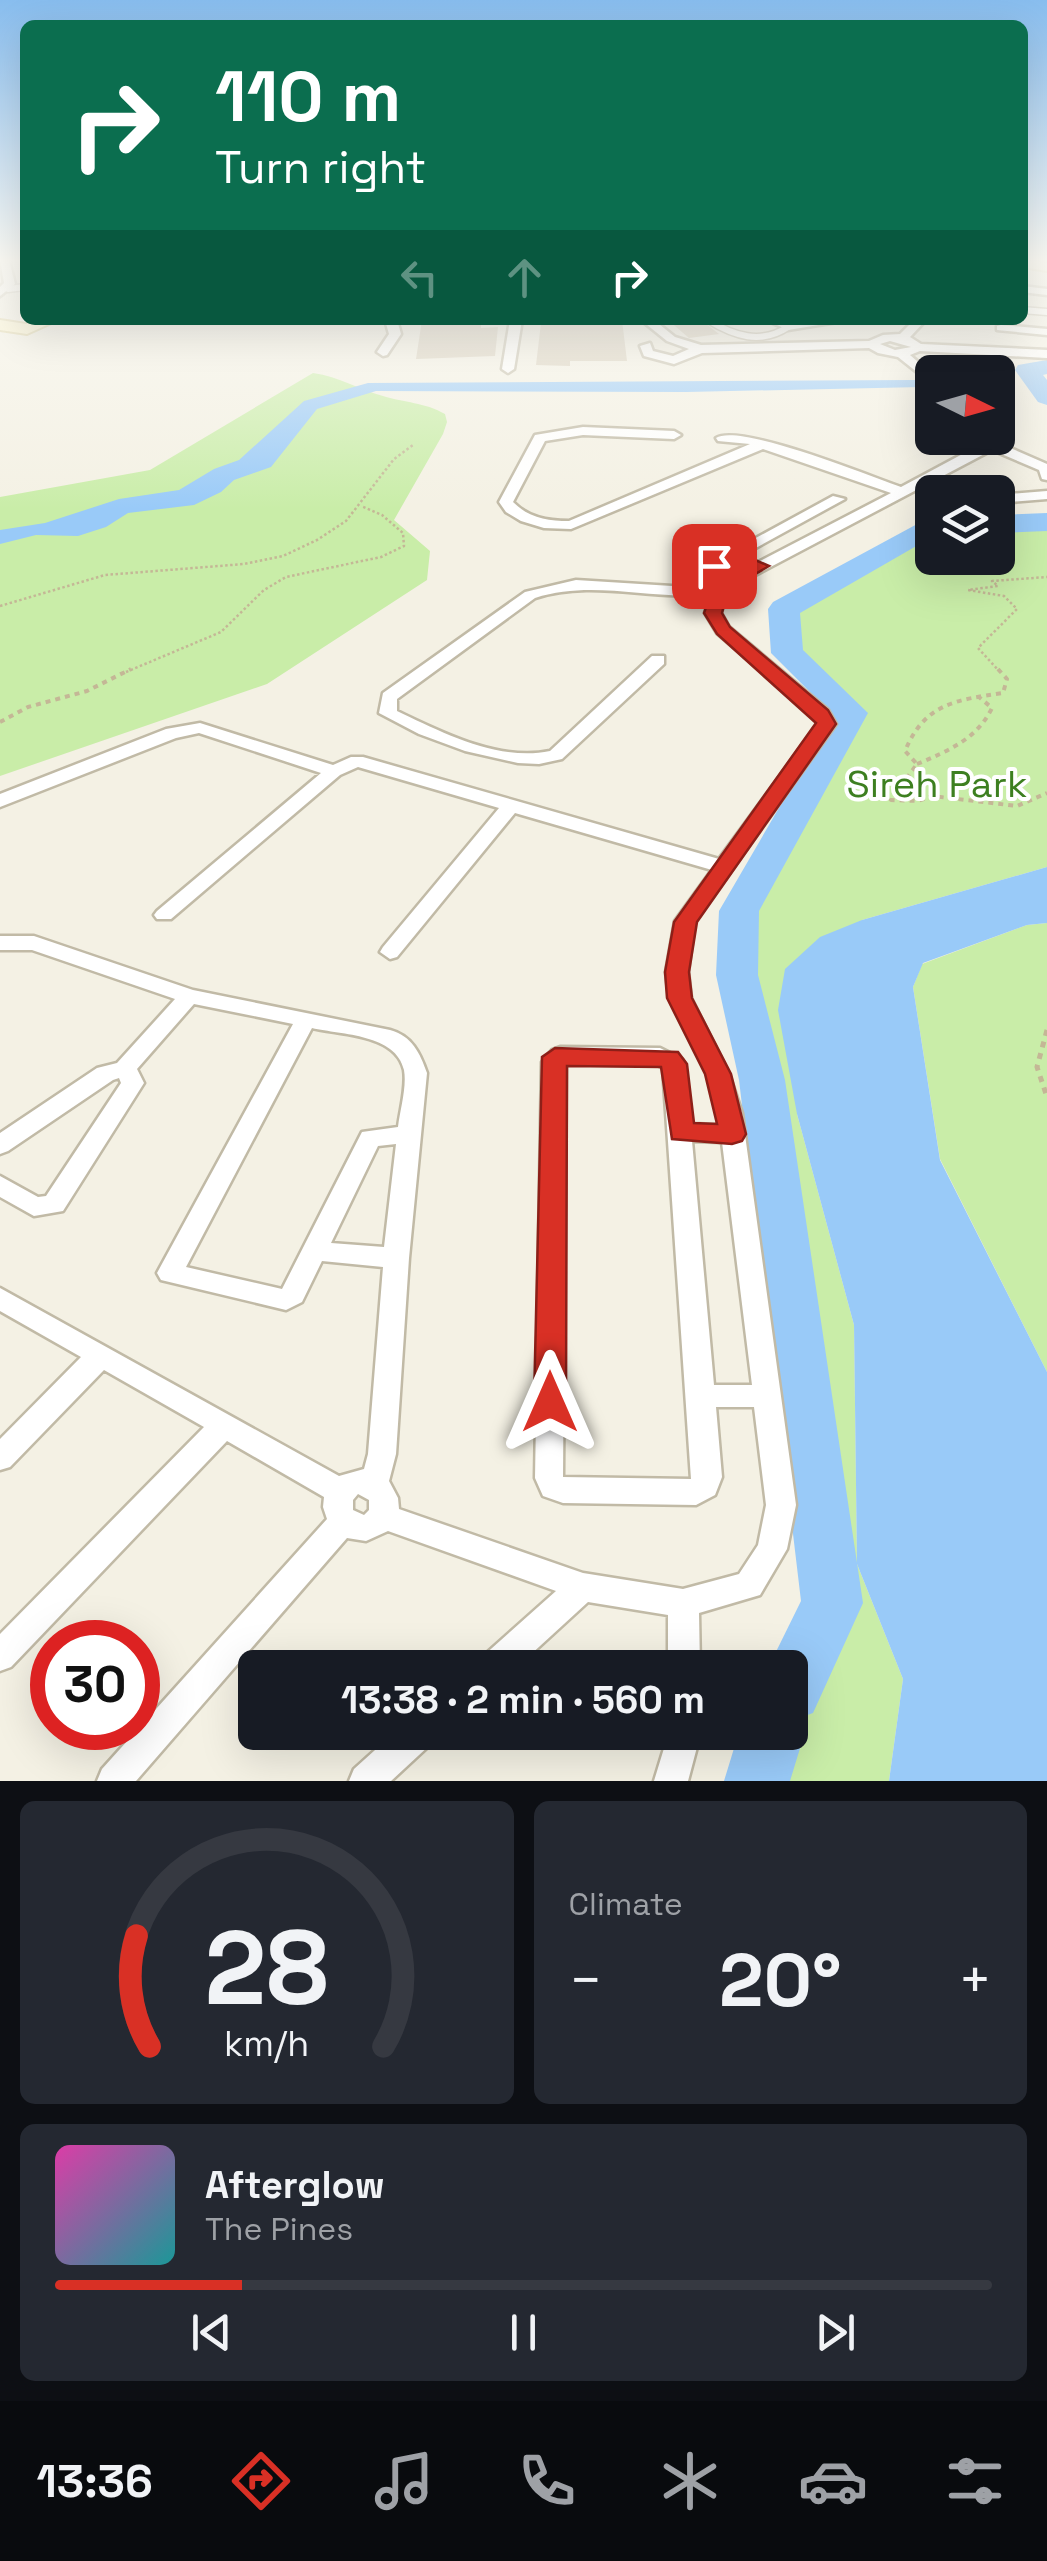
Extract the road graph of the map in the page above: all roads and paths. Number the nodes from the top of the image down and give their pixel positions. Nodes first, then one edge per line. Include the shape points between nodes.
1 (389, 343) edge
2 (512, 343) edge
3 (684, 343) edge
4 (847, 343) edge
5 (876, 343) edge
6 (912, 343) edge
7 (646, 346) dead end
8 (918, 347) junction
9 (700, 349) junction
10 (383, 352) dead end
11 (902, 354) junction
12 (1047, 354) edge
13 (915, 365) edge
14 (508, 369) dead end
15 (674, 435) dead end
16 (723, 438) dead end
17 (762, 444) junction
18 (413, 445) dead end
19 (1015, 452) edge
20 (968, 455) edge
21 (1047, 476) edge
22 (906, 490) junction
23 (915, 491) edge
24 (1047, 495) edge
25 (1015, 498) edge
26 (838, 499) dead end
27 (361, 506) junction
28 (814, 512) junction
29 (843, 523) junction
30 (733, 555) junction
31 (761, 566) junction
32 (694, 576) dead end
33 (1047, 577) edge
34 (720, 588) junction
35 (0, 606) edge
36 (658, 660) dead end
37 (978, 697) junction
38 (0, 722) edge
39 (917, 764) junction
40 (334, 771) junction
41 (1047, 793) edge
42 (0, 800) edge
43 (511, 806) junction
44 (724, 867) junction
45 (164, 915) dead end
46 (0, 942) edge
47 (390, 952) dead end
48 (189, 996) junction
49 (306, 1020) junction
50 (1047, 1030) edge
51 (125, 1068) junction
52 (1047, 1097) edge
53 (682, 1132) junction
54 (732, 1134) junction
55 (409, 1136) junction
56 (0, 1145) edge
57 (0, 1185) edge
58 (316, 1251) junction
59 (396, 1258) junction
60 (0, 1298) edge
61 (102, 1356) junction
62 (702, 1396) junction
63 (767, 1396) junction
64 (224, 1425) junction
65 (0, 1458) edge
66 (374, 1485) junction
67 (342, 1507) junction
68 (383, 1516) junction
69 (583, 1587) junction
70 (683, 1603) junction
71 (513, 1650) edge
72 (684, 1650) edge
73 (0, 1656) edge
74 (400, 1750) edge
75 (680, 1750) edge
76 (114, 1781) edge
77 (366, 1781) edge
78 (672, 1781) edge

1 - 10 street
2 - 14 street
3 - 9 street
4 - 9 street
5 - 11 street via 881,351
6 - 8 street
7 - 9 street via 648,354 666,359
8 - 11 street
8 - 12 street
11 - 13 street
15 - 17 street via 582,431 540,438 508,508 572,526
16 - 17 street
17 - 22 street
18 - 27 path via 382,470
19 - 21 street
20 - 22 street
22 - 23 street
22 - 29 street
24 - 25 street
26 - 28 street
27 - 35 path via 300,550 255,562 78,580
27 - 38 path via 403,533 404,546 286,577 220,632
28 - 29 street
28 - 30 street
29 - 31 street
30 - 31 street
30 - 32 street
31 - 34 street
33 - 37 path via 968,590 1004,596 1016,609 978,648 1007,680 1002,693
34 - 36 street via 695,593 548,587 388,697 388,713 513,759 540,762 556,755
34 - 44 street via 713,613 723,630 826,724
37 - 39 path via 992,708 986,725
37 - 39 path via 931,710 912,729 905,751
39 - 41 path via 891,800 932,796 1017,806
40 - 42 street via 200,728 172,732
40 - 43 street via 357,761
40 - 45 street
43 - 44 street
43 - 47 street
44 - 54 street via 686,922 677,972 680,998 718,1074
46 - 48 street via 34,943
48 - 49 street
48 - 51 street
49 - 55 street via 390,1037 408,1052 416,1073
49 - 58 street via 170,1273 286,1300
50 - 52 path via 1037,1067
51 - 56 street via 105,1074
51 - 57 street via 132,1082 54,1204 34,1207
53 - 54 street
53 - 62 street
53 - 62 street via 669,1058 555,1057 553,1487 696,1492 708,1477
54 - 63 street
55 - 58 street via 370,1138
55 - 59 street
58 - 59 street
59 - 66 street
60 - 61 street
61 - 64 street
61 - 65 street
62 - 63 street
63 - 70 street via 782,1505 772,1549 749,1585
64 - 67 street
64 - 73 street
66 - 67 street via 362,1483
66 - 68 street via 384,1492
67 - 68 street via 356,1528
67 - 76 street
68 - 69 street
69 - 70 street
69 - 71 street
70 - 72 street
74 - 77 street
75 - 78 street

